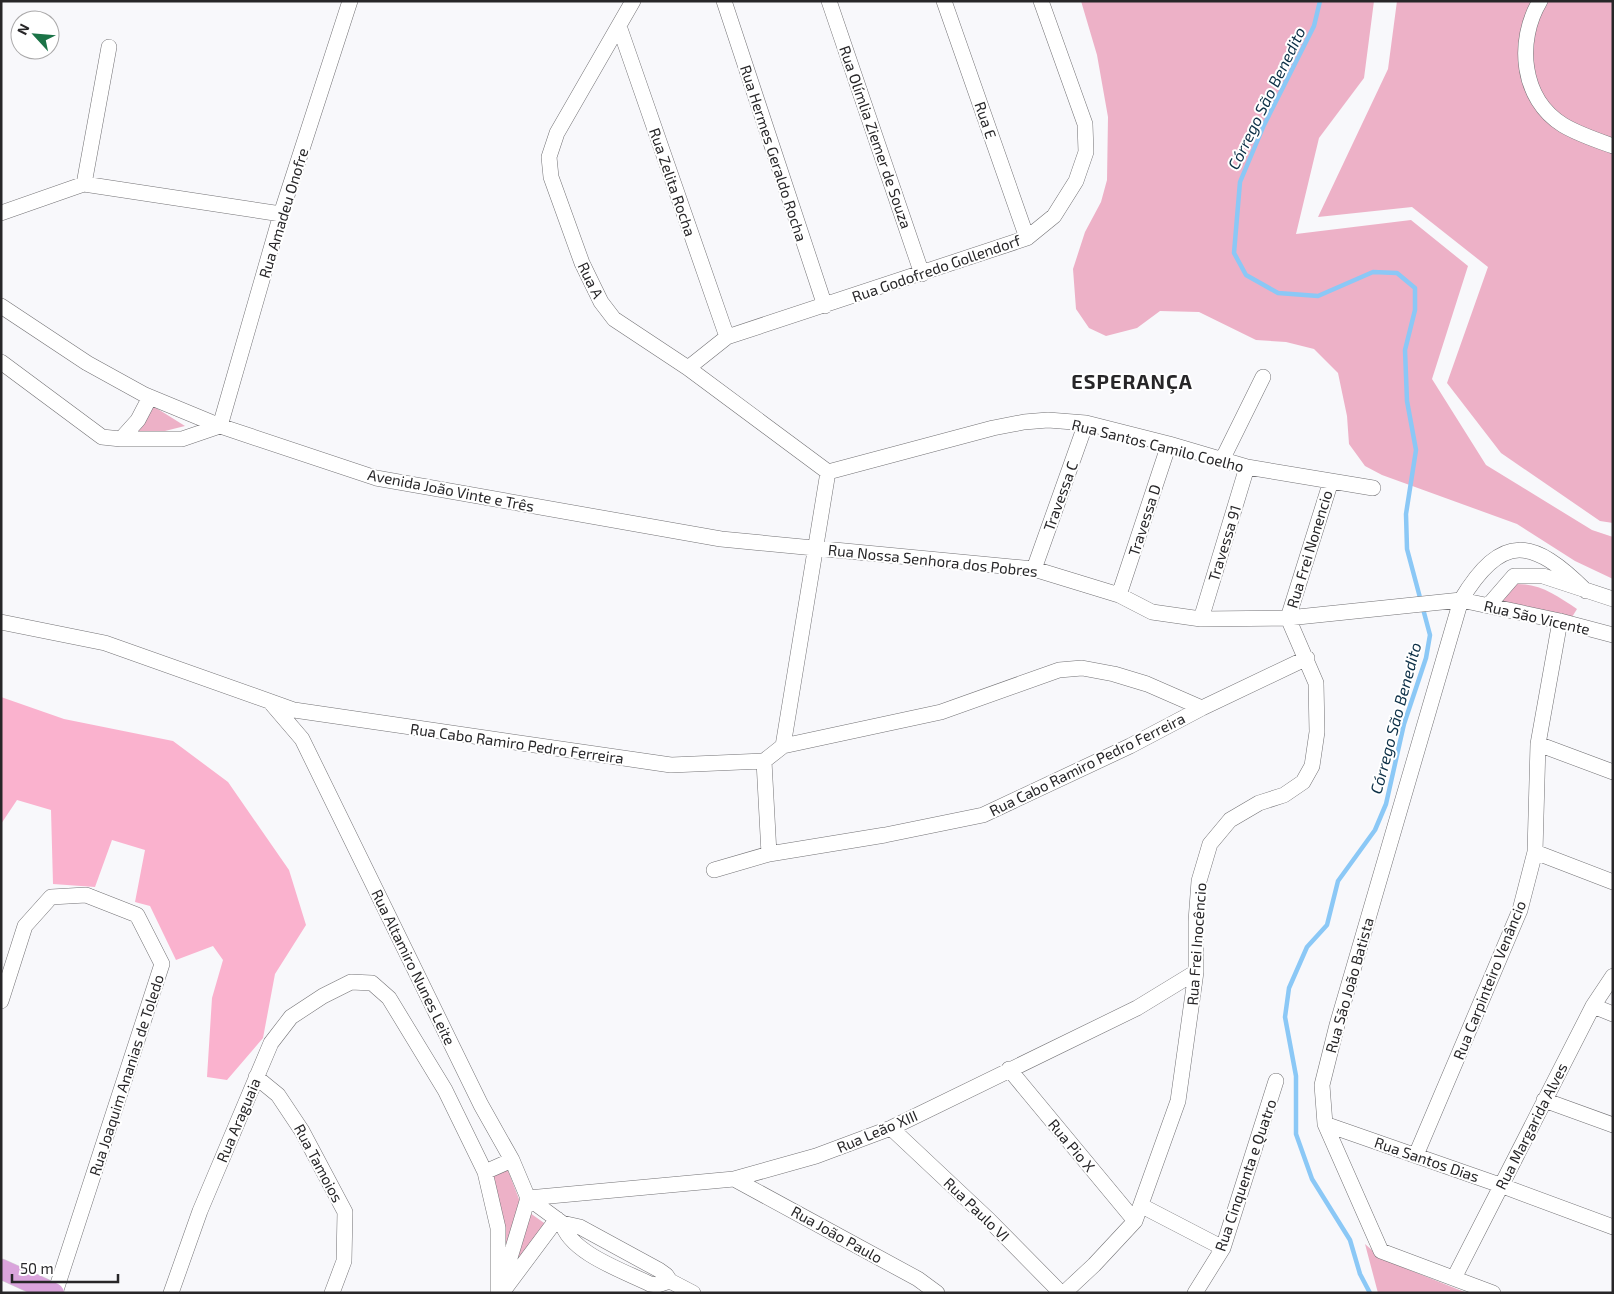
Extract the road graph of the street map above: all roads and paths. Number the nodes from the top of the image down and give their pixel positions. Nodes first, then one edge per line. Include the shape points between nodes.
1 (350, 1) edge
2 (633, 1) edge
3 (724, 1) edge
4 (829, 1) edge
5 (944, 1) edge
6 (1041, 1) edge
7 (1540, 1) edge
8 (619, 26) junction
9 (109, 47) dead end
10 (1613, 146) edge
11 (84, 184) junction
12 (1, 213) edge
13 (281, 214) junction
14 (1027, 238) junction
15 (922, 274) junction
16 (1, 306) edge
17 (825, 306) junction
18 (727, 337) junction
19 (1, 362) edge
20 (688, 368) junction
21 (1264, 378) dead end
22 (150, 397) junction
23 (1086, 423) junction
24 (220, 426) junction
25 (121, 439) junction
26 (1168, 444) junction
27 (1222, 460) junction
28 (1247, 467) junction
29 (828, 472) junction
30 (1331, 481) junction
31 (1373, 488) dead end
32 (816, 548) junction
33 (1034, 569) junction
34 (1586, 591) junction
35 (1119, 595) junction
36 (1613, 599) edge
37 (1461, 600) junction
38 (1488, 606) junction
39 (1288, 618) junction
40 (1201, 619) junction
41 (1560, 621) junction
42 (1, 622) edge
43 (1613, 635) edge
44 (1307, 658) junction
45 (272, 704) junction
46 (1202, 708) junction
47 (1538, 744) junction
48 (783, 746) junction
49 (764, 761) junction
50 (1613, 772) edge
51 (1536, 852) junction
52 (769, 854) junction
53 (714, 870) dead end
54 (1613, 882) edge
55 (1196, 972) junction
56 (1613, 976) edge
57 (351, 982) joint
58 (1, 1001) edge
59 (1613, 1002) edge
60 (1593, 1006) junction
61 (1613, 1014) edge
62 (1010, 1069) junction
63 (256, 1077) junction
64 (1276, 1081) dead end
65 (1544, 1100) junction
66 (1325, 1124) junction
67 (1613, 1124) edge
68 (891, 1128) junction
69 (1416, 1155) junction
70 (512, 1160) junction
71 (485, 1172) junction
72 (734, 1178) junction
73 (1500, 1185) junction
74 (528, 1198) junction
75 (1142, 1206) junction
76 (559, 1221) junction
77 (1136, 1221) junction
78 (1613, 1227) edge
79 (1223, 1248) junction
80 (1, 1269) edge
81 (1454, 1278) junction
82 (55, 1293) edge
83 (170, 1293) edge
84 (332, 1293) edge
85 (500, 1293) edge
86 (693, 1293) edge
87 (937, 1293) edge
88 (1062, 1293) edge
89 (1196, 1293) edge
90 (1493, 1293) edge

1 - 13 street, Rua Amadeu Onofre
2 - 8 street, Rua A
3 - 17 street, Rua Hermes Geraldo Rocha
4 - 15 street, Rua Olímlia Ziemer de Souza
5 - 14 street, Rua E
6 - 14 street, Rua Godofredo Gollendorf via 1085,124 1086,152 1076,181 1054,216
7 - 10 street via 1526,37 1526,69 1538,101 1562,125
8 - 18 street, Rua Zelita Rocha
8 - 20 street, Rua A via 557,133 549,157 551,177 582,263 601,302 614,319
9 - 11 street
11 - 12 street
11 - 13 street
13 - 24 street, Rua Amadeu Onofre
14 - 15 street, Rua Godofredo Gollendorf
15 - 17 street, Rua Godofredo Gollendorf
16 - 22 street, Avenida João Vinte e Três via 87,363
17 - 18 street, Rua Godofredo Gollendorf
18 - 20 street, Rua Godofredo Gollendorf
19 - 25 street via 102,437
20 - 29 street, Rua A
21 - 27 street
22 - 24 street, Avenida João Vinte e Três
22 - 25 street via 138,420
23 - 26 street, Rua Santos Camilo Coelho
23 - 29 street, Rua Santos Camilo Coelho via 1024,422
23 - 33 street, Travessa C
24 - 25 street via 182,439
24 - 32 street, Avenida João Vinte e Três via 376,478 721,539
26 - 27 street, Rua Santos Camilo Coelho
26 - 35 street, Travessa D
27 - 28 street, Rua Santos Camilo Coelho
28 - 30 street, Rua Santos Camilo Coelho
28 - 40 street, Travessa 91
29 - 32 street
30 - 31 street, Rua Santos Camilo Coelho
30 - 39 street, Rua Frei Nonencio
32 - 33 street, Rua Nossa Senhora dos Pobres
32 - 48 street
33 - 35 street, Rua Nossa Senhora dos Pobres
34 - 36 street
34 - 37 street, Rua São João Batista via 1566,570 1551,561 1532,552 1514,549 1502,552 1488,562
34 - 38 street via 1543,576 1514,576
35 - 40 street, Rua Nossa Senhora dos Pobres via 1152,612
37 - 38 street, Rua São Vicente
37 - 39 street, Rua Nossa Senhora dos Pobres
37 - 66 street, Rua São João Batista via 1336,1026 1322,1085
38 - 41 street, Rua São Vicente
39 - 40 street, Rua Nossa Senhora dos Pobres
39 - 44 street, Rua Frei Inocêncio
41 - 43 street, Rua São Vicente
41 - 47 street, Rua Carpinteiro Venâncio
42 - 45 street, Rua Cabo Ramiro Pedro Ferreira via 105,643
44 - 46 street, Rua Cabo Ramiro Pedro Ferreira
44 - 55 street, Rua Frei Inocêncio via 1316,683 1317,732 1312,766 1303,782 1284,795 1259,803 1230,820 1210,844 1199,880
45 - 49 street, Rua Cabo Ramiro Pedro Ferreira via 304,712 671,765
45 - 70 street, Rua Altamiro Nunes Leite via 302,739 481,1105
46 - 48 street, Rua Cabo Ramiro Pedro Ferreira via 1147,684 1114,674 1082,668 1059,670 941,712
46 - 52 street, Rua Cabo Ramiro Pedro Ferreira via 1130,746 983,815
47 - 50 street
47 - 51 street, Rua Carpinteiro Venâncio
48 - 49 street, Rua Cabo Ramiro Pedro Ferreira
49 - 52 street
51 - 54 street
51 - 69 street, Rua Carpinteiro Venâncio via 1520,910
52 - 53 street, Rua Cabo Ramiro Pedro Ferreira
55 - 62 street, Rua Leão XIII via 1137,1008
55 - 75 street, Rua Frei Inocêncio via 1178,1102
56 - 60 street, Rua Margarida Alves
57 - 63 street, Rua Araguaia via 291,1017 271,1043
57 - 71 street, Rua Altamiro Nunes Leite via 372,983 389,998 445,1090
58 - 82 street, Rua Joaquim Ananias de Toledo via 25,926 51,897 86,895 137,915 162,964
59 - 60 street
60 - 61 street
60 - 65 street, Rua Margarida Alves
62 - 68 street, Rua Leão XIII
62 - 77 street, Rua Pio X
63 - 83 street, Rua Araguaia
63 - 84 street, Rua Tamoios via 278,1095 302,1131 345,1212 344,1261
64 - 79 street, Rua Cinquenta e Quatro
65 - 67 street
65 - 73 street, Rua Margarida Alves
66 - 69 street, Rua Santos Dias
66 - 81 street, Rua São João Batista via 1381,1250
68 - 72 street, Rua Leão XIII via 816,1156
68 - 88 street, Rua Paulo VI
69 - 73 street, Rua Santos Dias
70 - 71 street
70 - 74 street, Rua Altamiro Nunes Leite
71 - 85 street, Rua Altamiro Nunes Leite via 498,1228
72 - 74 street, Rua Leão XIII
72 - 87 street, Rua João Paulo via 918,1279
73 - 78 street, Rua Santos Dias
73 - 81 street, Rua Margarida Alves
74 - 76 street
74 - 85 street
75 - 77 street, Rua Frei Inocêncio
75 - 79 street
76 - 85 street
76 - 86 street via 588,1231 659,1270 670,1281
77 - 88 street, Rua Frei Inocêncio via 1094,1266
79 - 89 street, Rua Cinquenta e Quatro
80 - 82 main road
81 - 90 street, Rua São João Batista

